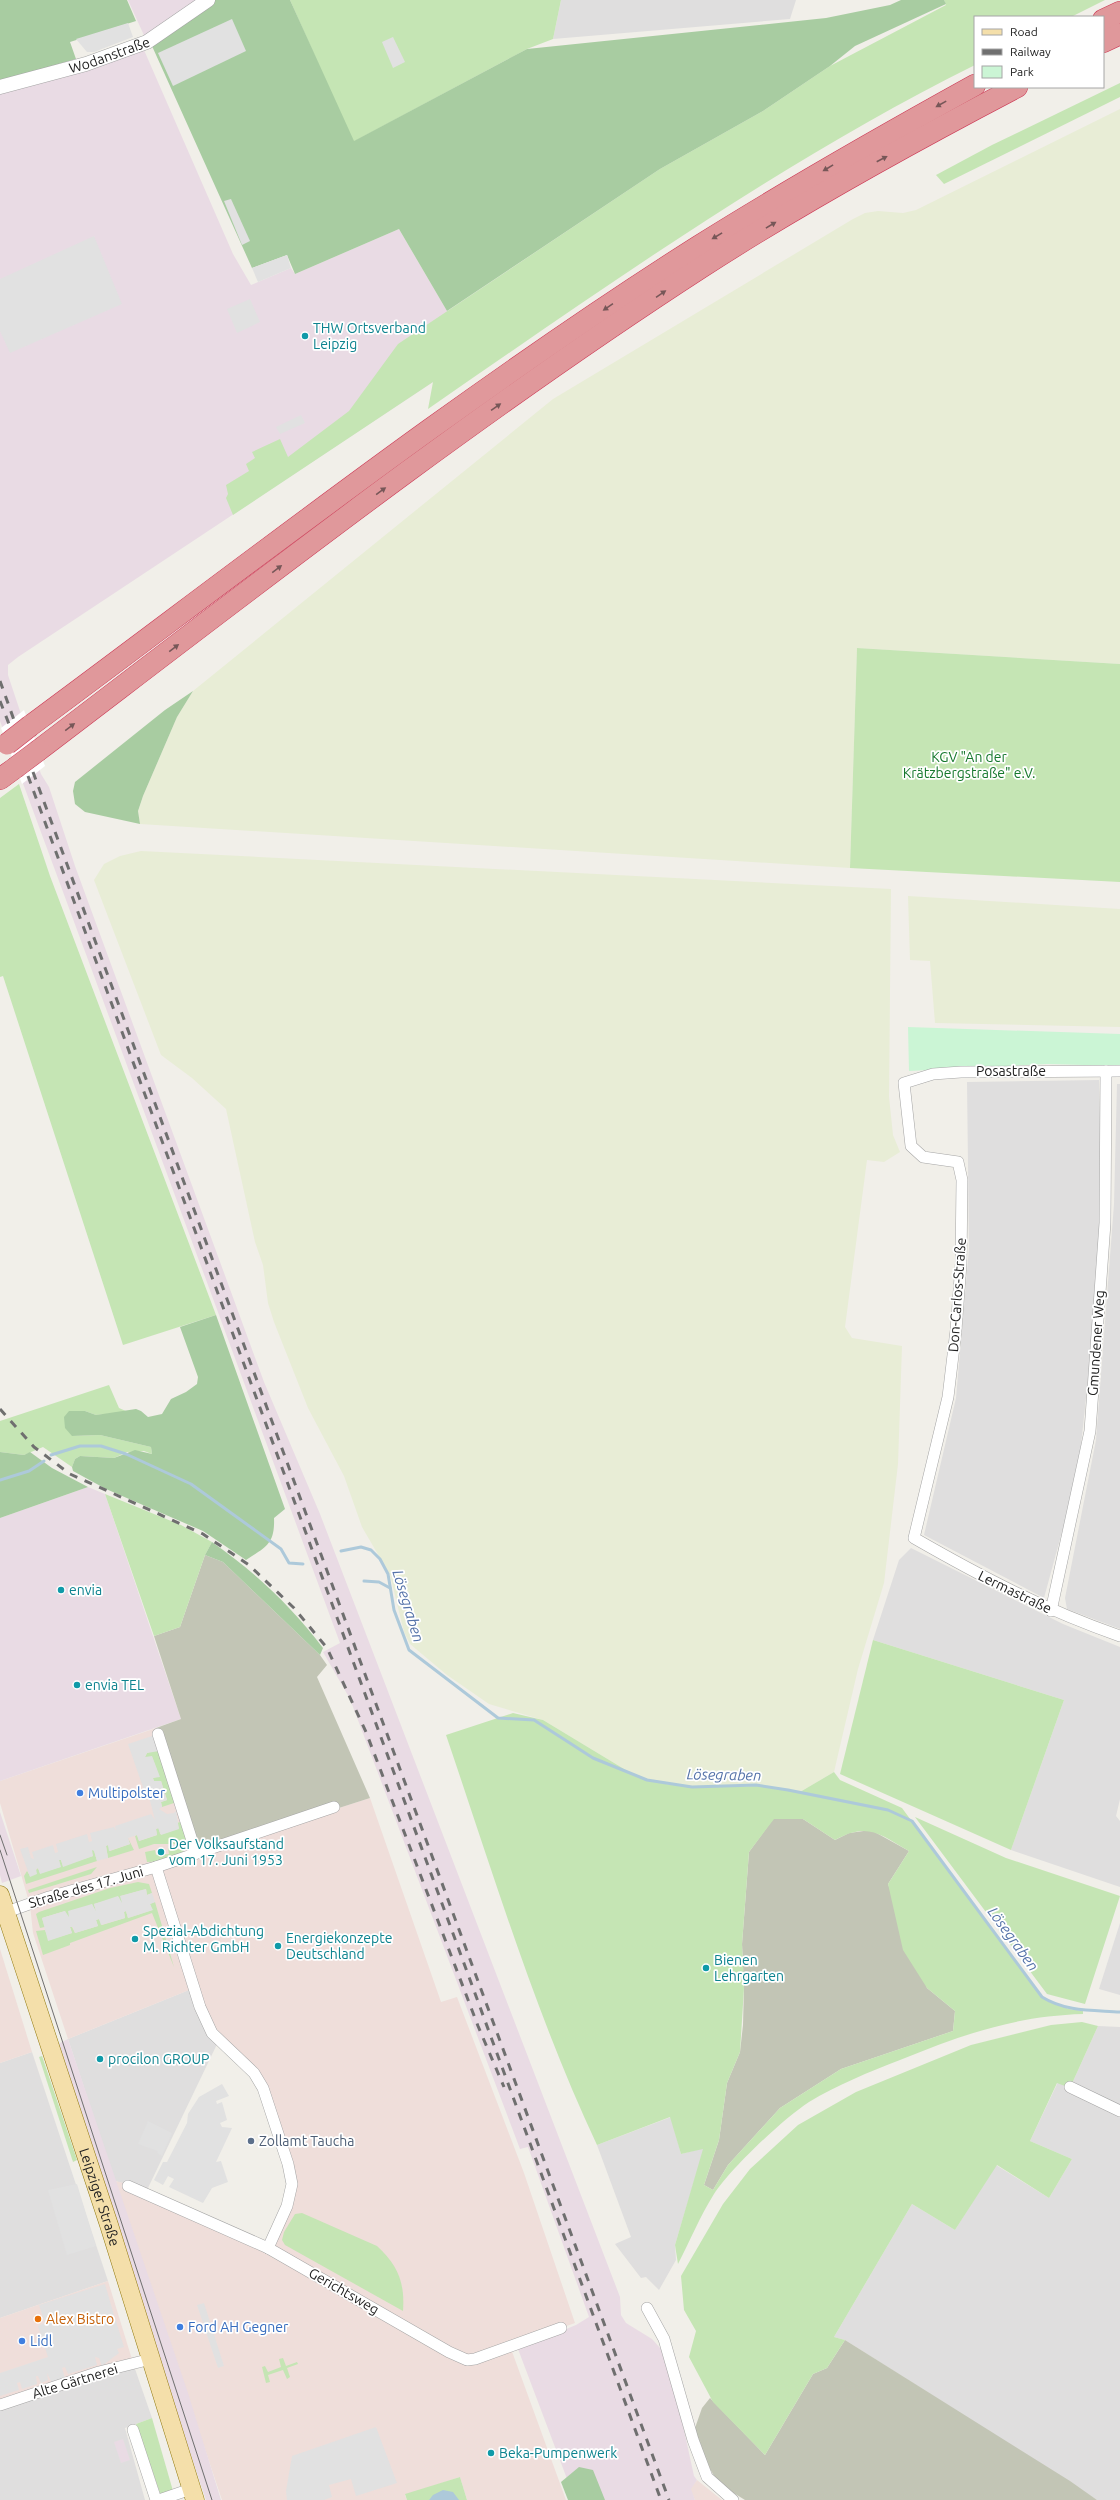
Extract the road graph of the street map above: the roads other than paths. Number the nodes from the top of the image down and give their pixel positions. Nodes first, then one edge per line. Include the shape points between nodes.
1 (208, 0) edge
2 (1120, 12) edge
3 (1104, 20) edge
4 (1120, 34) edge
5 (1104, 42) edge
6 (974, 86) edge
7 (0, 87) edge
8 (1015, 88) edge
9 (3, 746) edge
10 (8, 773) edge
11 (1106, 1071) junction
12 (1120, 1071) edge
13 (904, 1083) joint
14 (914, 1538) joint
15 (1051, 1611) junction
16 (1120, 1636) edge
17 (158, 1734) dead end
18 (334, 1807) dead end
19 (196, 1853) junction
20 (156, 1867) junction
21 (0, 1895) edge
22 (3, 1913) edge
23 (1070, 2087) dead end
24 (1120, 2111) edge
25 (128, 2186) dead end
26 (268, 2248) junction
27 (647, 2308) dead end
28 (561, 2328) dead end
29 (151, 2359) junction
30 (0, 2405) edge
31 (133, 2430) dead end
32 (193, 2494) edge
33 (158, 2500) edge
34 (733, 2500) edge

1 - 7 street, Wodanstraße via 147,42 86,64
2 - 3 highway
4 - 5 highway
6 -> 9 highway, bridge via 848,156 696,248 541,352
10 -> 8 highway, bridge via 325,532 549,370 704,266 854,174
11 - 12 street, Posastraße
11 - 13 street, Posastraße via 961,1072 933,1074
11 - 15 street, Gmundener Weg via 1105,1223 1090,1431
13 - 14 street, Don-Carlos-Straße via 911,1146 923,1157 958,1162 962,1180 961,1264 948,1397
14 - 15 street, Lermastraße
15 - 16 street, Lermastraße
17 - 19 street
18 - 19 street
19 - 20 street
20 - 22 street, Straße des 17. Juni via 49,1897
20 - 26 street, Straße des 17. Juni via 200,2006 212,2033 254,2073 263,2088 288,2164 292,2184 287,2206
21 - 22 main road, Leipziger Straße
22 - 29 main road, Leipziger Straße via 109,2224
23 - 24 street via 1094,2103
25 - 26 street, Gerichtsweg
26 - 28 street, Gerichtsweg via 449,2352 468,2360
27 - 34 street via 664,2339 693,2440 707,2477
29 - 30 street, Alte Gärtnerei via 99,2372
29 - 32 main road, Leipziger Straße
31 - 33 street
32 - 33 street

